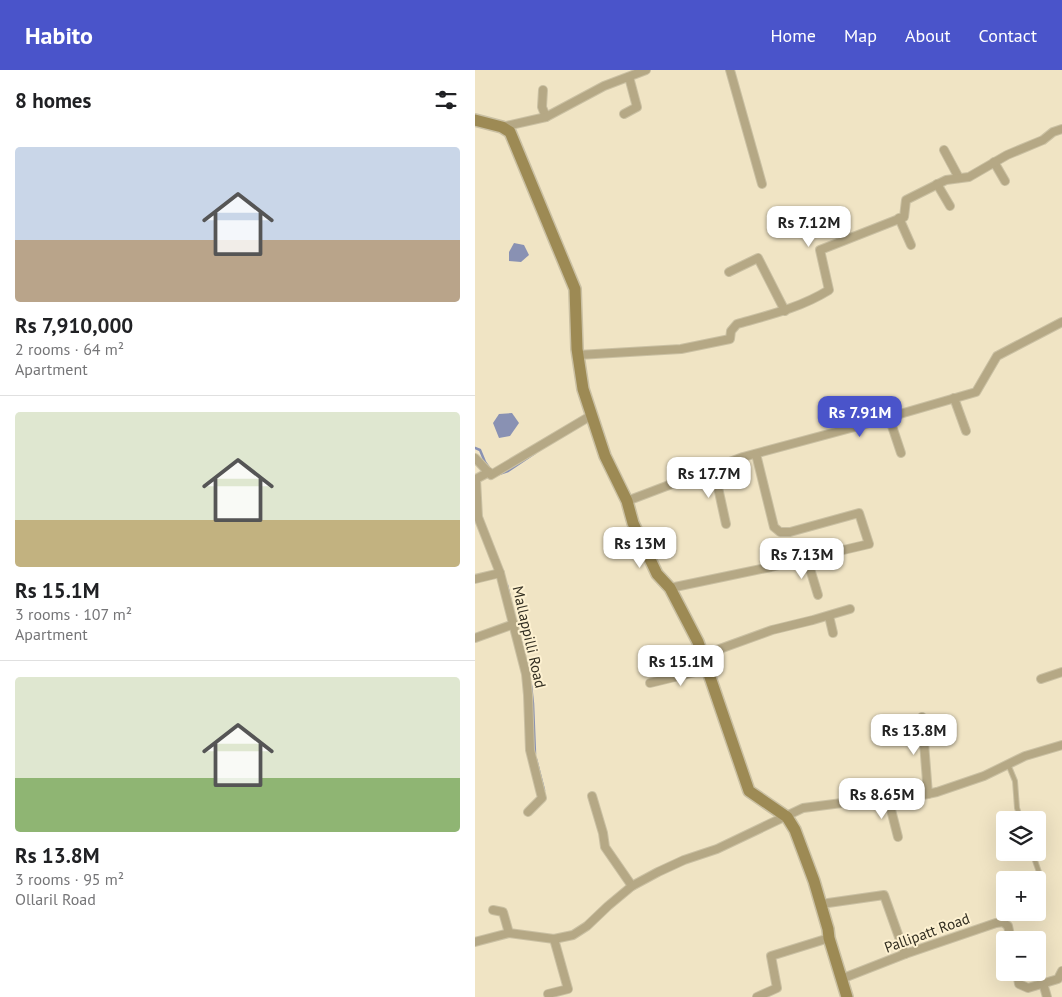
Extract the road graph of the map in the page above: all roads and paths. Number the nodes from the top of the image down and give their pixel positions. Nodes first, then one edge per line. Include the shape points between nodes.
1 (646, 70) edge
2 (730, 70) edge
3 (629, 77) junction
4 (543, 90) dead end
5 (624, 114) dead end
6 (547, 118) junction
7 (475, 120) edge
8 (502, 127) junction
9 (1062, 129) edge
10 (944, 150) dead end
11 (995, 162) junction
12 (959, 178) junction
13 (1005, 181) dead end
14 (762, 184) dead end
15 (937, 184) junction
16 (950, 206) dead end
17 (899, 218) junction
18 (911, 245) dead end
19 (729, 272) dead end
20 (785, 311) junction
21 (1062, 322) edge
22 (578, 355) junction
23 (954, 398) junction
24 (592, 415) junction
25 (889, 417) junction
26 (966, 431) dead end
27 (901, 453) dead end
28 (756, 454) junction
29 (475, 458) edge
30 (714, 469) junction
31 (489, 472) junction
32 (627, 501) junction
33 (726, 524) dead end
34 (807, 559) junction
35 (500, 573) junction
36 (475, 580) edge
37 (670, 588) junction
38 (818, 595) dead end
39 (850, 609) dead end
40 (829, 616) junction
41 (514, 624) junction
42 (833, 633) dead end
43 (475, 638) edge
44 (703, 655) junction
45 (708, 669) junction
46 (1062, 672) edge
47 (1041, 679) dead end
48 (650, 683) dead end
49 (922, 717) dead end
50 (1062, 745) edge
51 (1008, 764) junction
52 (928, 794) junction
53 (592, 796) dead end
54 (888, 798) junction
55 (1018, 811) edge
56 (528, 812) dead end
57 (787, 817) junction
58 (898, 837) dead end
59 (632, 886) junction
60 (821, 904) junction
61 (493, 910) dead end
62 (1009, 931) edge
63 (509, 934) junction
64 (829, 938) junction
65 (555, 939) junction
66 (475, 942) edge
67 (905, 954) junction
68 (1062, 970) edge
69 (841, 979) junction
70 (1018, 981) edge
71 (1043, 983) junction
72 (548, 994) dead end
73 (757, 997) edge
74 (847, 997) edge
75 (1047, 997) edge

1 - 3 street
2 - 14 street
3 - 5 street via 637,107
3 - 6 street via 604,86
4 - 6 street via 542,107
6 - 8 street
7 - 8 main road
8 - 22 main road via 510,132 575,289
9 - 11 street
10 - 12 street
11 - 12 street via 969,177
11 - 13 street
12 - 15 street
15 - 16 street
15 - 17 street via 906,200 903,217
17 - 18 street
17 - 20 street via 820,250 829,290
19 - 20 street via 758,258
20 - 22 street via 737,324 730,339 720,342
21 - 23 street via 997,356 976,392
22 - 24 main road via 583,389
23 - 25 street
23 - 26 street
24 - 31 street, Mallappilli Road via 491,475
24 - 32 main road via 605,456
25 - 27 street
25 - 28 street
28 - 30 street
28 - 34 street via 775,527 780,532 859,513 869,544
29 - 31 street
30 - 32 street
30 - 33 street
31 - 35 street, Mallappilli Road via 478,478 478,517
32 - 37 main road via 633,523 657,574
34 - 37 street
34 - 38 street
35 - 36 street
35 - 41 street, Mallappilli Road
37 - 44 main road
39 - 40 street
40 - 42 street
40 - 44 street via 773,630
41 - 43 street
41 - 56 street, Mallappilli Road via 526,674 530,750 542,798
44 - 45 main road
45 - 48 street
45 - 57 main road via 749,791
46 - 47 street
49 - 52 street
50 - 51 street
51 - 52 street via 984,776
51 - 55 lane via 1015,781
52 - 54 street
53 - 59 street via 605,847
54 - 57 street via 803,808
54 - 58 street
57 - 59 street via 717,849 684,860
57 - 60 main road via 815,881
59 - 65 street via 587,926 573,935
60 - 64 main road
60 - 67 street via 884,895
61 - 63 street via 503,912
62 - 67 street, Pallipatt Road via 1003,922 996,922
63 - 65 street
63 - 66 street
64 - 69 main road
64 - 73 street via 771,956 777,988
65 - 72 street via 568,989
67 - 69 street, Pallipatt Road
68 - 71 street via 1058,979
69 - 74 main road
70 - 71 street via 1028,988
71 - 75 street

